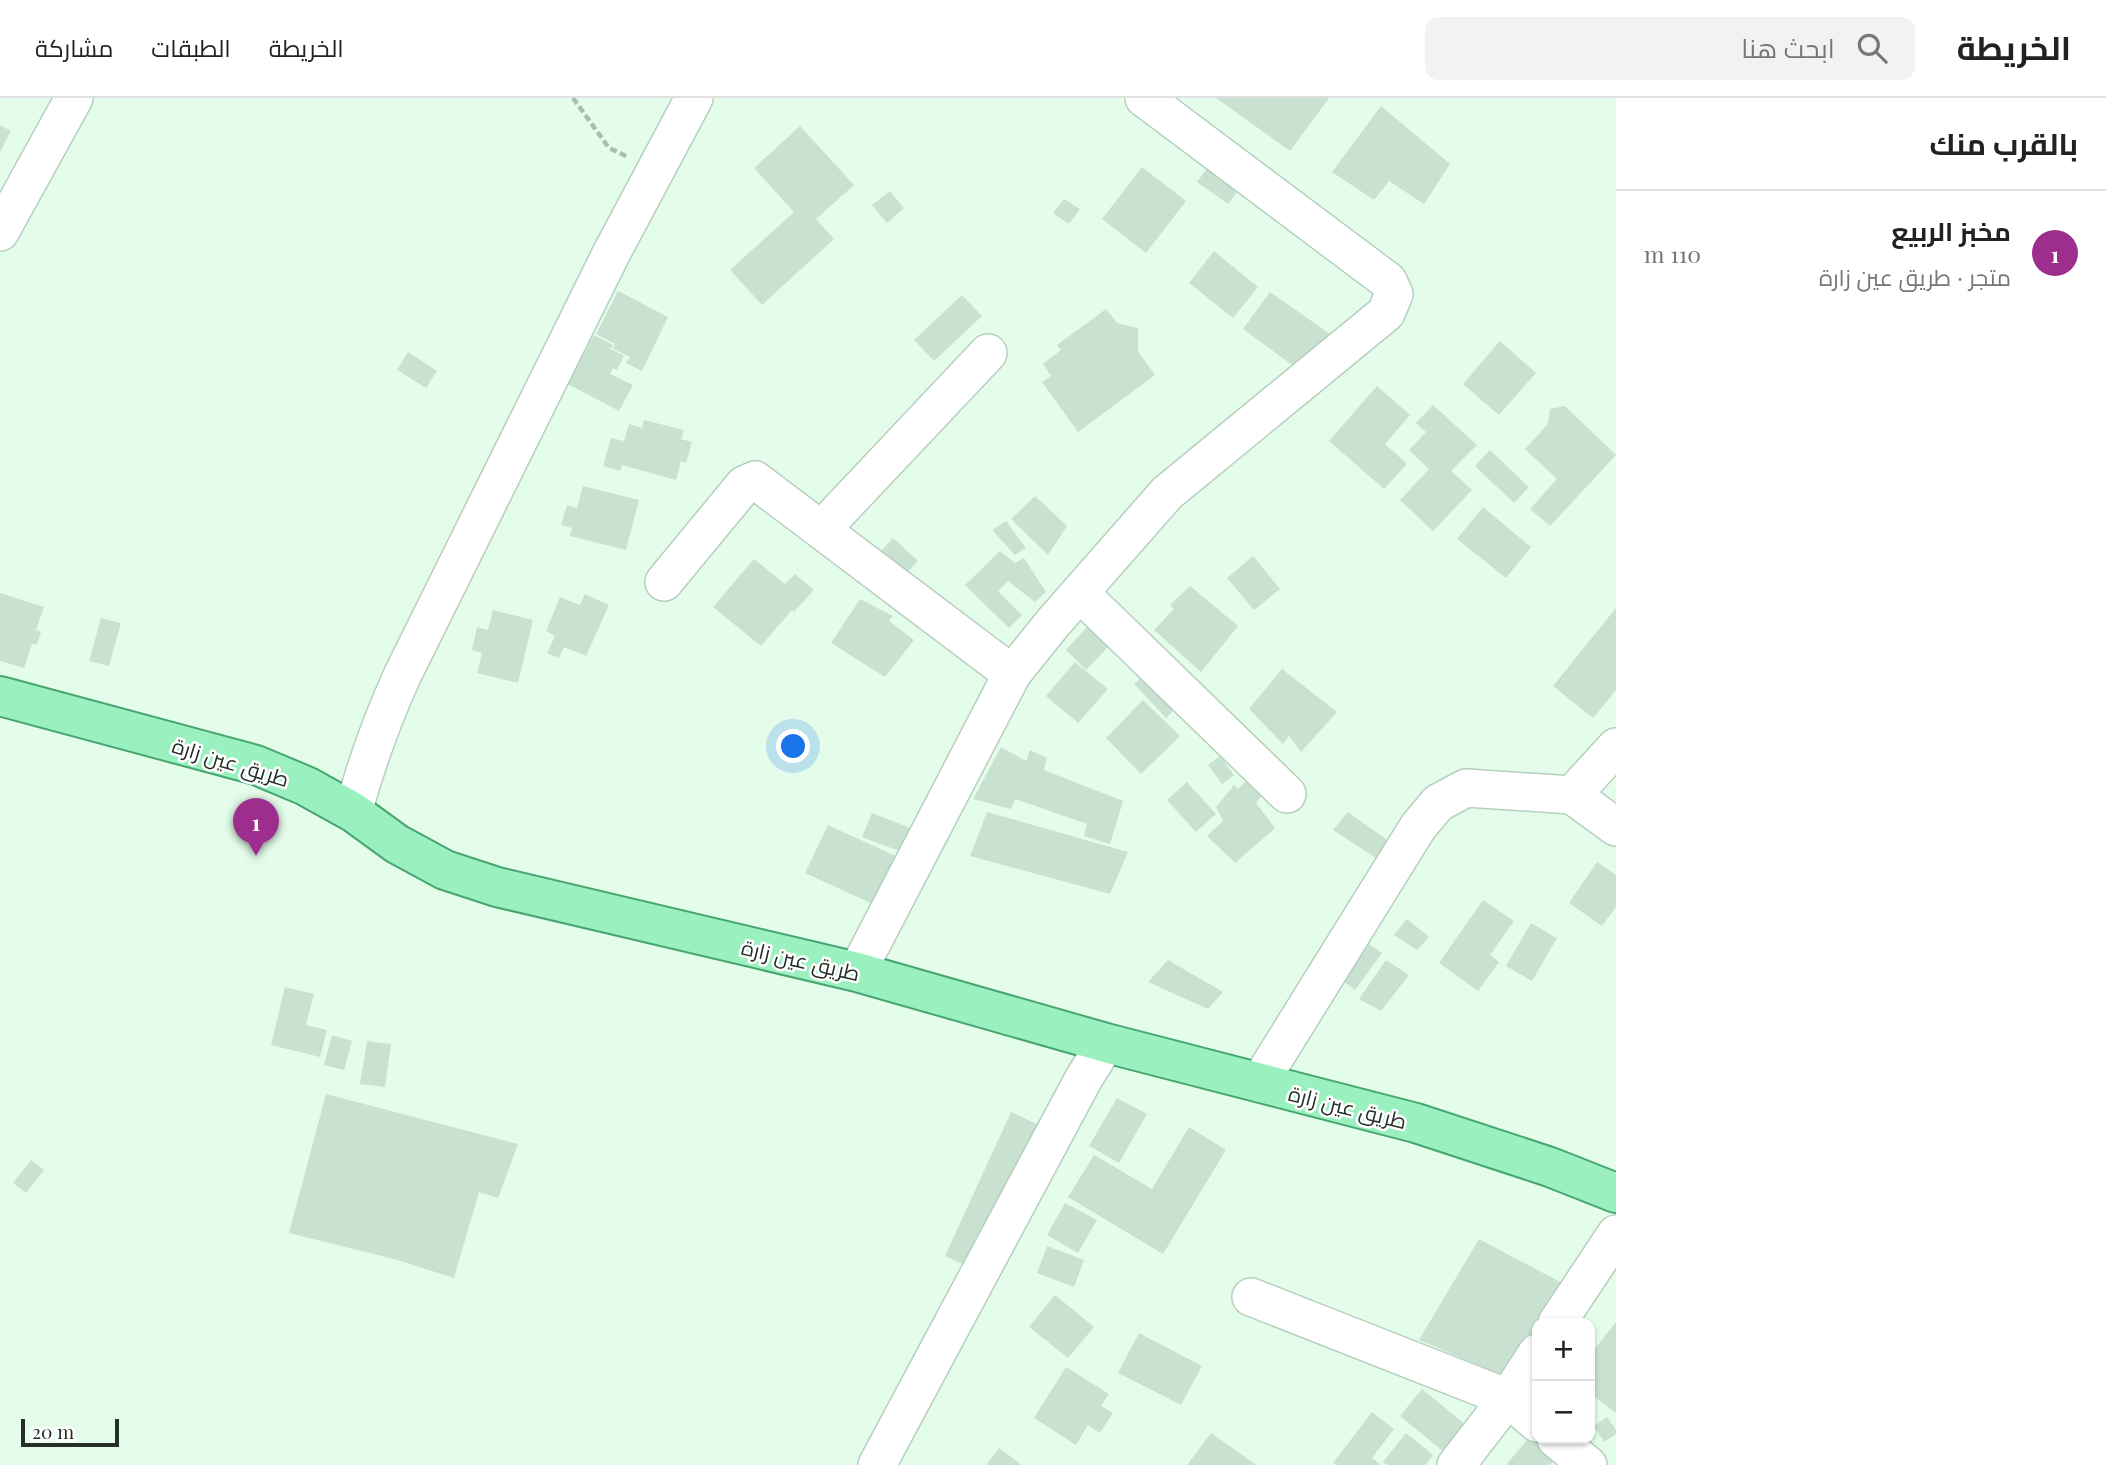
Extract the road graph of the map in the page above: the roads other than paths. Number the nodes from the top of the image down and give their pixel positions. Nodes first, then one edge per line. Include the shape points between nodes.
1 (74, 98) edge
2 (694, 98) edge
3 (1144, 98) edge
4 (0, 232) edge
5 (988, 353) dead end
6 (822, 529) junction
7 (664, 582) dead end
8 (1080, 593) junction
9 (1012, 674) junction
10 (0, 696) edge
11 (1616, 747) edge
12 (1287, 794) dead end
13 (1572, 795) junction
14 (353, 812) junction
15 (1616, 827) edge
16 (857, 972) junction
17 (1106, 1043) junction
18 (1259, 1083) junction
19 (1616, 1193) edge
20 (1616, 1234) edge
21 (1251, 1297) dead end
22 (1560, 1318) edge
23 (1532, 1361) edge
24 (1508, 1398) junction
25 (1532, 1419) edge
26 (1562, 1444) edge
27 (877, 1465) edge
28 (1456, 1465) edge
29 (1588, 1465) edge

1 - 4 street
2 - 14 street via 611,254 402,676 382,719
3 - 8 street via 1388,282 1394,294 1386,313 1167,492
5 - 6 street
6 - 7 street via 755,480 744,485
6 - 9 street
8 - 9 street
8 - 12 street
9 - 16 street
10 - 14 main road, طريق عين زارة via 256,765
11 - 13 street
13 - 15 street
13 - 18 street via 1466,788 1438,803 1418,827
14 - 16 main road, طريق عين زارة via 397,844 445,870 497,887
16 - 17 main road, طريق عين زارة
17 - 18 main road, طريق عين زارة
17 - 27 street
18 - 19 main road, طريق عين زارة via 1416,1123
20 - 22 street
21 - 24 street
23 - 24 street
24 - 25 street
24 - 28 street
26 - 29 street

